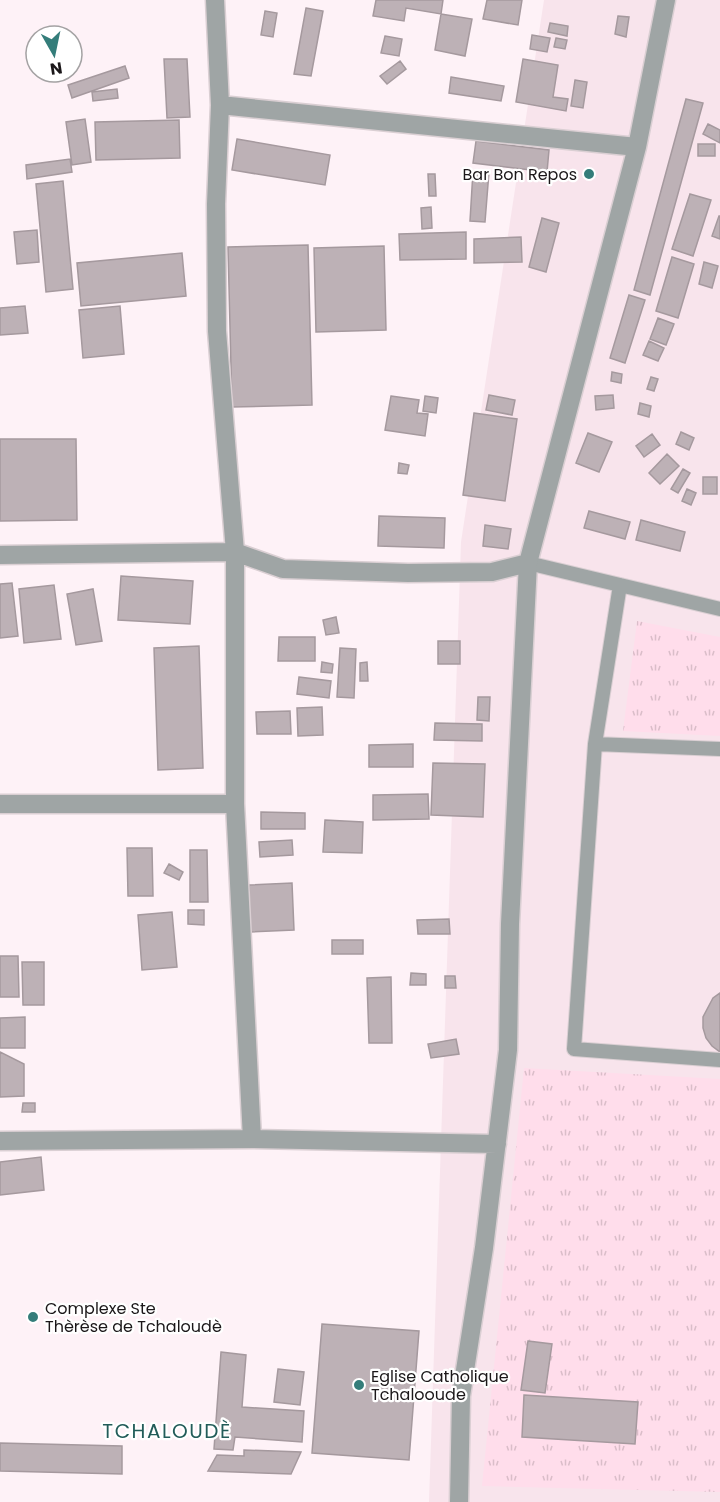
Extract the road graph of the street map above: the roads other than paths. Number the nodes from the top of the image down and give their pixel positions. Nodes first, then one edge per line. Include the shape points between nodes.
1 (215, 0) edge
2 (666, 0) edge
3 (220, 105) junction
4 (637, 147) junction
5 (235, 552) junction
6 (0, 555) edge
7 (528, 562) junction
8 (620, 585) junction
9 (720, 609) edge
10 (595, 744) junction
11 (720, 749) edge
12 (0, 804) edge
13 (235, 804) junction
14 (720, 1060) edge
15 (252, 1139) junction
16 (0, 1141) edge
17 (497, 1143) junction
18 (459, 1502) edge

1 - 3 street
2 - 4 street
3 - 4 street
3 - 5 street via 217,331
4 - 7 street
5 - 6 street
5 - 7 street via 283,569 492,572
5 - 13 street
7 - 8 lane
7 - 17 street via 510,924 508,1050
8 - 9 lane
8 - 10 lane
10 - 11 lane
10 - 14 lane via 574,1049
12 - 13 street
13 - 15 street
15 - 16 street
15 - 17 street
17 - 18 street via 461,1396

